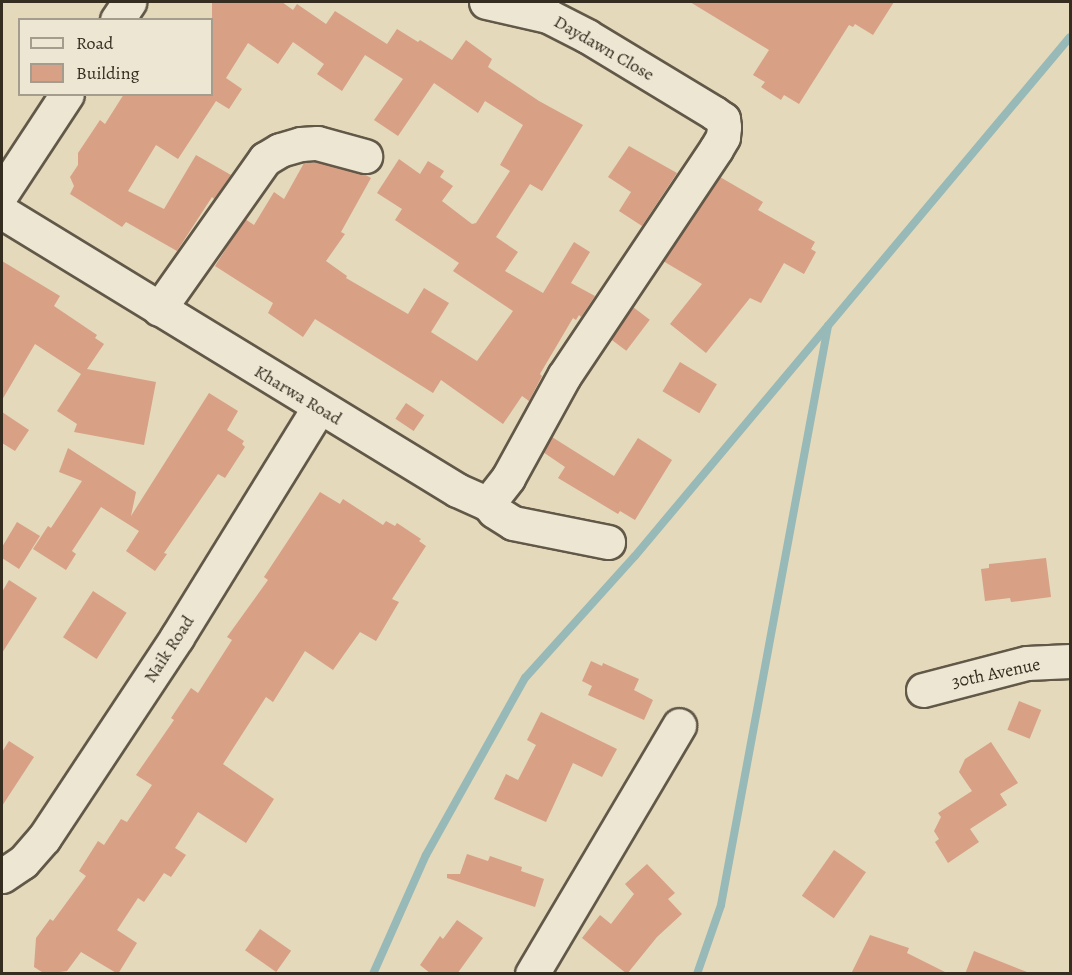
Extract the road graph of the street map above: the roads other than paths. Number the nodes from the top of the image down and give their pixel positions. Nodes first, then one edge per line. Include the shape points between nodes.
1 (129, 2) edge
2 (486, 2) edge
3 (118, 18) edge
4 (66, 96) edge
5 (365, 156) dead end
6 (2, 193) edge
7 (2, 212) edge
8 (159, 309) junction
9 (319, 408) junction
10 (488, 504) junction
11 (608, 542) dead end
12 (1071, 661) edge
13 (923, 690) dead end
14 (679, 725) dead end
15 (2, 876) edge
16 (532, 974) edge

1 - 3 street
2 - 10 street, Daydawn Close via 548,16 714,113 723,119 724,127 716,150 564,376 508,478
4 - 6 street
5 - 8 street via 317,143 280,150 266,159
7 - 8 street, Kharwa Road
8 - 9 street, Kharwa Road
9 - 10 street, Kharwa Road via 457,490
9 - 15 street, Naik Road via 177,637 44,838 23,862
10 - 11 street, Kharwa Road via 513,523
12 - 13 street, 30th Avenue via 1027,663
14 - 16 street

